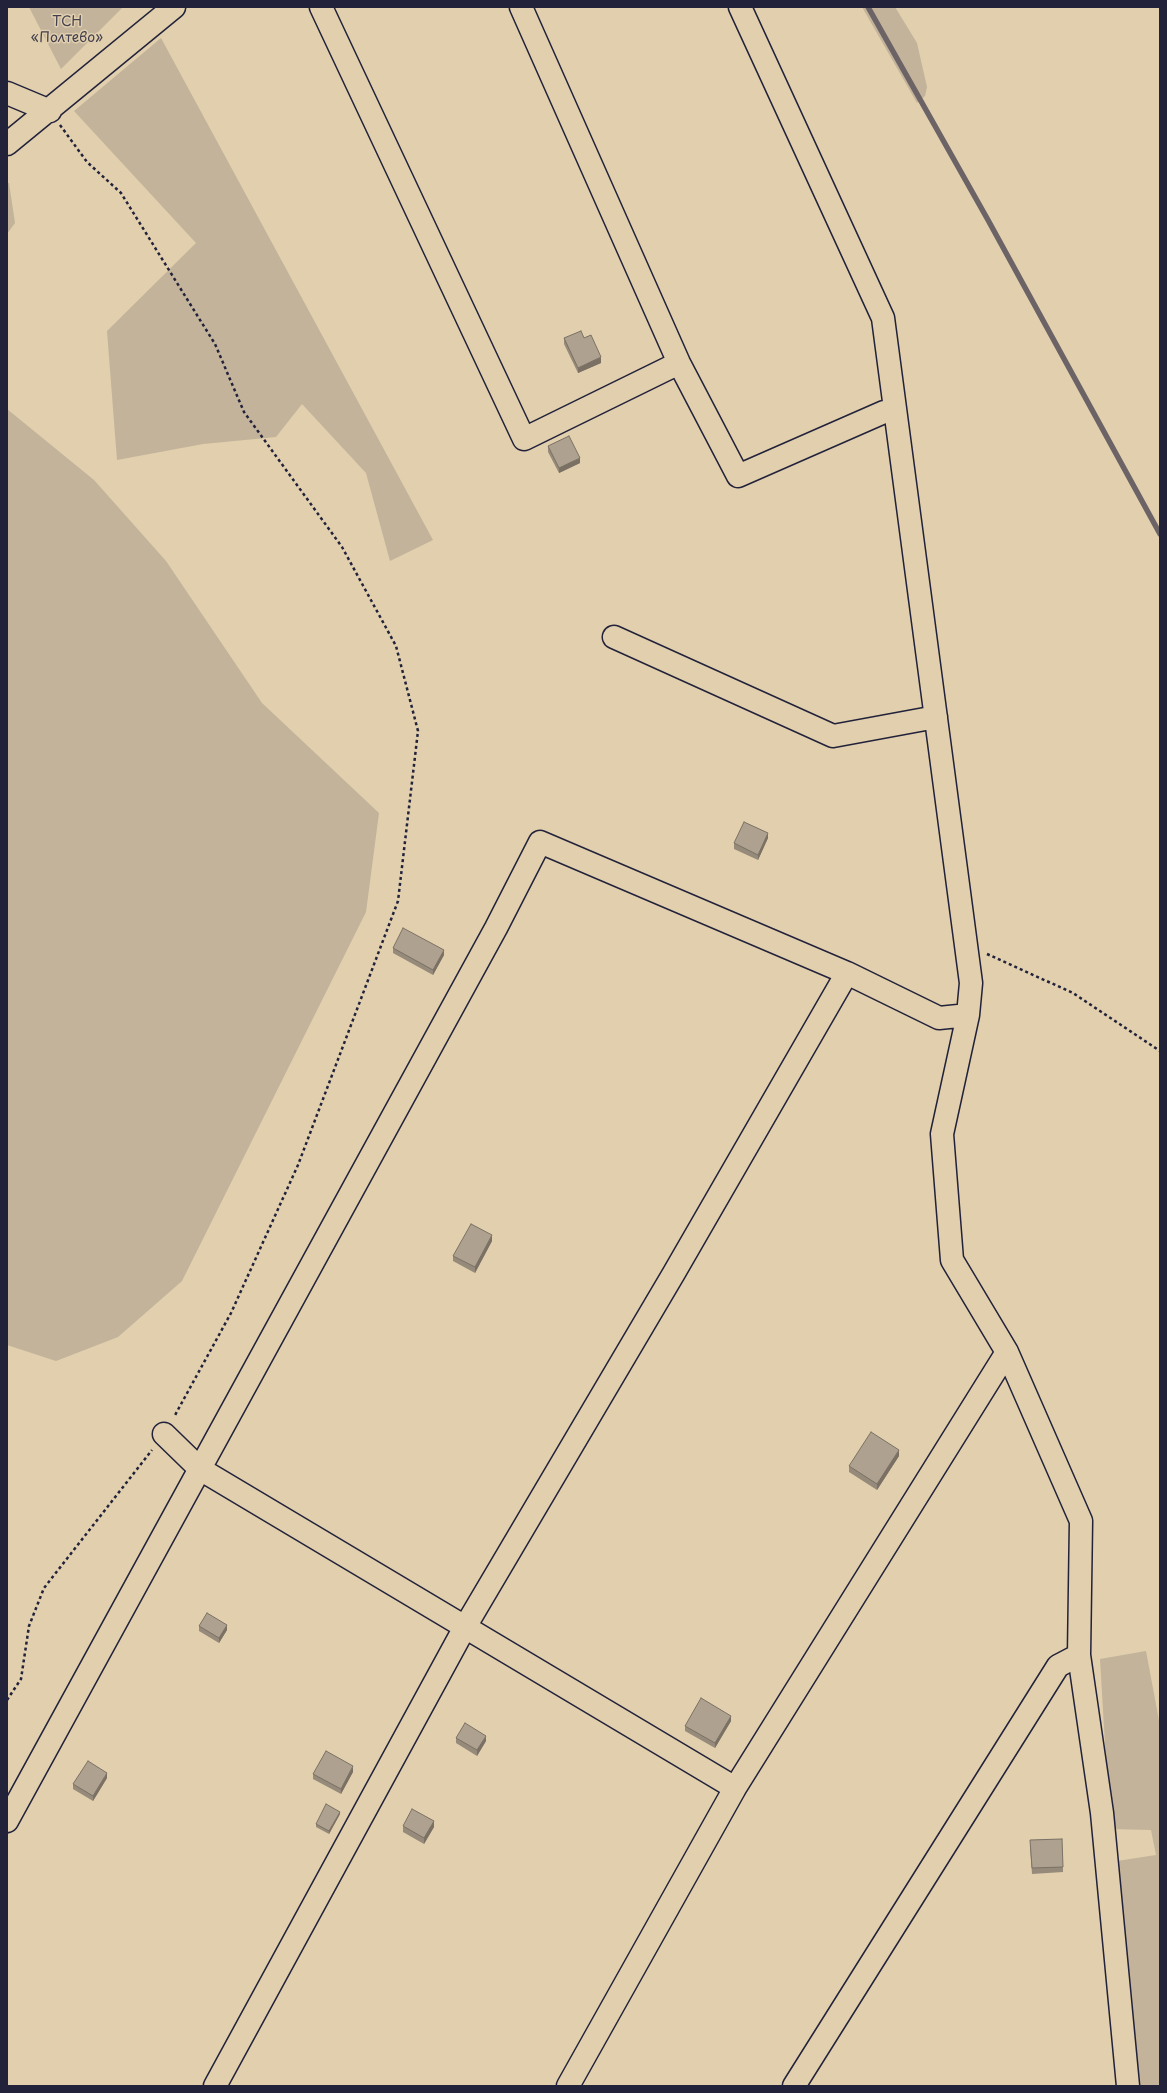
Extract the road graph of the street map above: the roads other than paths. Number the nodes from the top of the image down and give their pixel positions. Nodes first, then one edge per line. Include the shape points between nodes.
1 (174, 7) edge
2 (321, 7) edge
3 (521, 7) edge
4 (740, 7) edge
5 (7, 93) edge
6 (50, 110) junction
7 (7, 144) edge
8 (679, 363) junction
9 (895, 409) junction
10 (614, 637) dead end
11 (936, 717) junction
12 (847, 973) junction
13 (968, 1015) junction
14 (1007, 1352) junction
15 (164, 1434) road end
16 (200, 1469) junction
17 (465, 1627) junction
18 (1079, 1655) junction
19 (735, 1788) junction
20 (7, 1821) edge
21 (1125, 2083) edge
22 (215, 2086) edge
23 (568, 2086) edge
24 (794, 2086) edge

1 - 6 street
2 - 8 street via 524,439
3 - 8 street
4 - 9 street via 883,318
5 - 6 street
6 - 7 street
8 - 9 street via 738,476
9 - 11 street
10 - 11 street via 833,736
11 - 13 street via 971,983
12 - 13 street via 939,1018
12 - 16 street via 540,842 493,935
12 - 17 street
13 - 14 street via 942,1134 952,1260
14 - 18 street via 1081,1521
14 - 19 street
15 - 16 street
16 - 17 street
16 - 20 street
17 - 19 street
17 - 22 street
18 - 21 street via 1102,1813
18 - 24 street via 1058,1666
19 - 23 street

